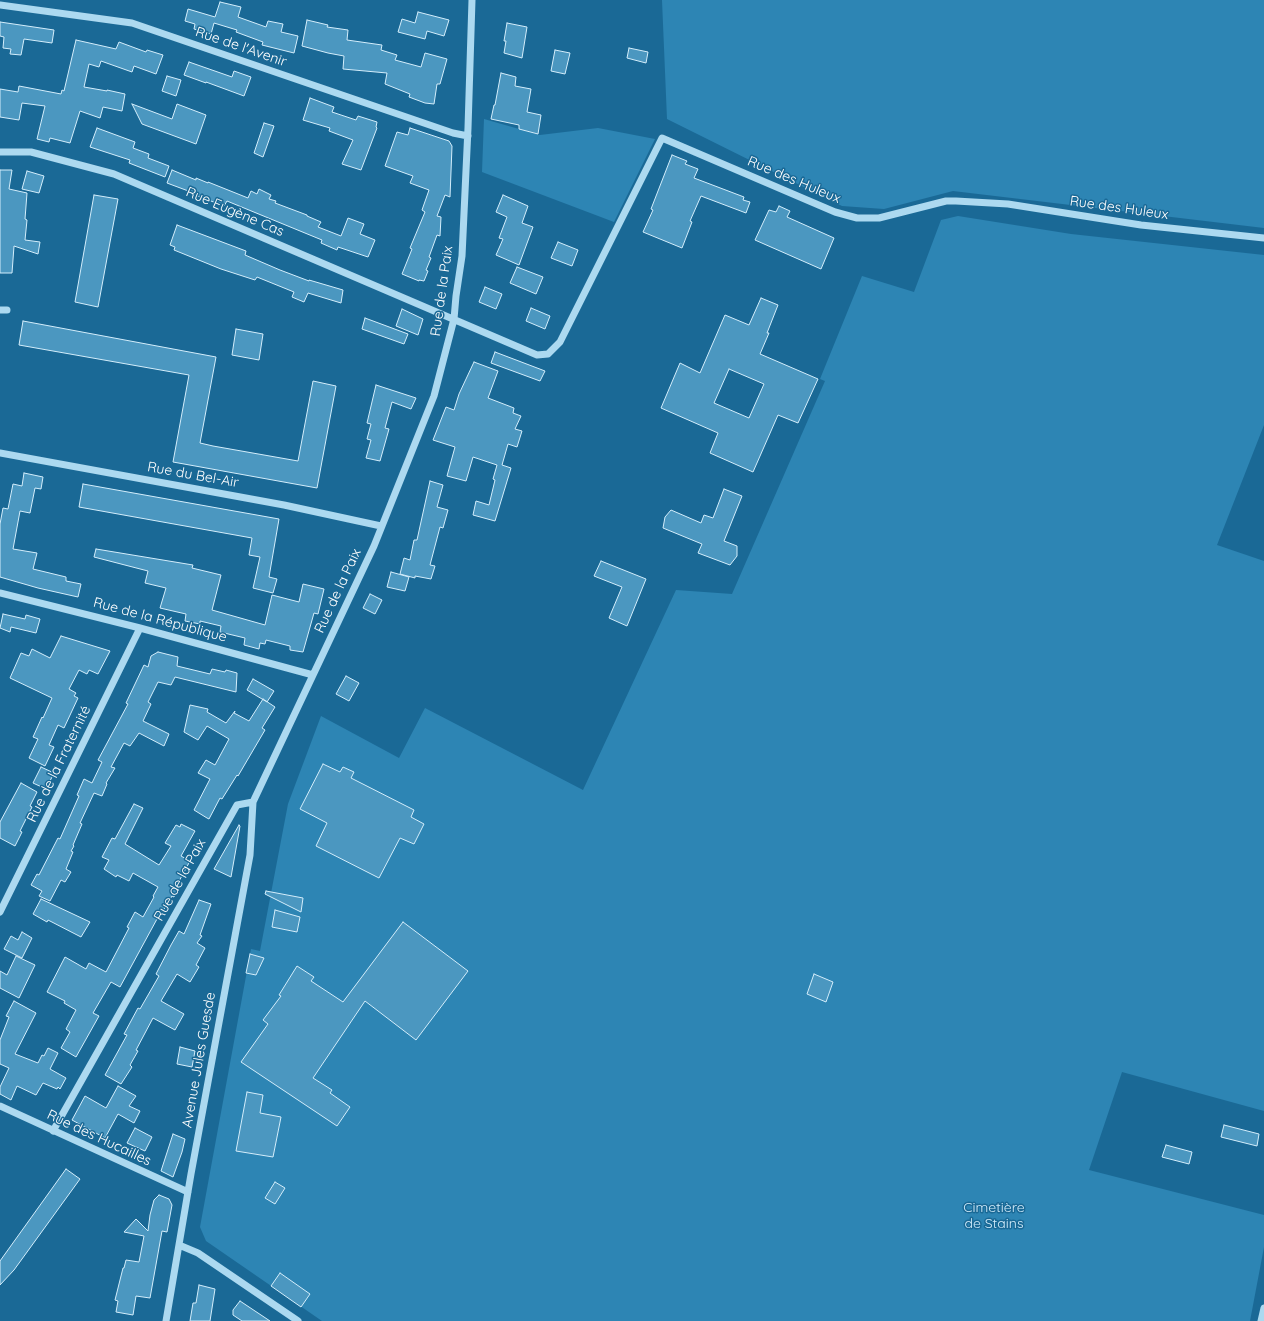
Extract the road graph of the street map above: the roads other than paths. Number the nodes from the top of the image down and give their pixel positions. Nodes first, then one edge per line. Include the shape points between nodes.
1 (472, 0) edge
2 (0, 5) edge
3 (468, 136) junction
4 (0, 152) edge
5 (1264, 238) edge
6 (454, 319) junction
7 (0, 453) edge
8 (381, 526) junction
9 (0, 594) edge
10 (140, 628) junction
11 (313, 675) junction
12 (253, 802) junction
13 (0, 912) edge
14 (0, 1106) edge
15 (53, 1131) junction
16 (188, 1192) junction
17 (179, 1245) junction
18 (1264, 1308) edge
19 (166, 1321) edge
20 (298, 1321) edge
21 (1261, 1321) edge

1 - 3 street, Rue de la Paix
2 - 3 street, Rue de l'Avenir via 132,23
3 - 6 street, Rue de la Paix via 462,256
4 - 6 street, Rue Eugène Cas via 31,152 114,174
5 - 6 street, Rue des Huleux via 1141,225 1008,204 956,200 879,218 857,218 835,212 662,138 560,342 548,354 537,355
6 - 8 street, Rue de la Paix via 434,396
7 - 8 street, Rue du Bel-Air via 284,505
8 - 11 street, Rue de la Paix
9 - 10 street, Rue de la République
10 - 11 street, Rue de la République
10 - 13 street, Rue de la Fraternité
11 - 12 street, Rue de la Paix
12 - 15 street, Rue de la Paix via 237,805
12 - 16 street, Avenue Jules Guesde via 250,855
14 - 15 street, Rue des Hucailles
15 - 16 street, Rue des Hucailles
16 - 17 street, Avenue Jules Guesde
17 - 19 street, Avenue Jules Guesde
17 - 20 street via 198,1253
18 - 21 street

